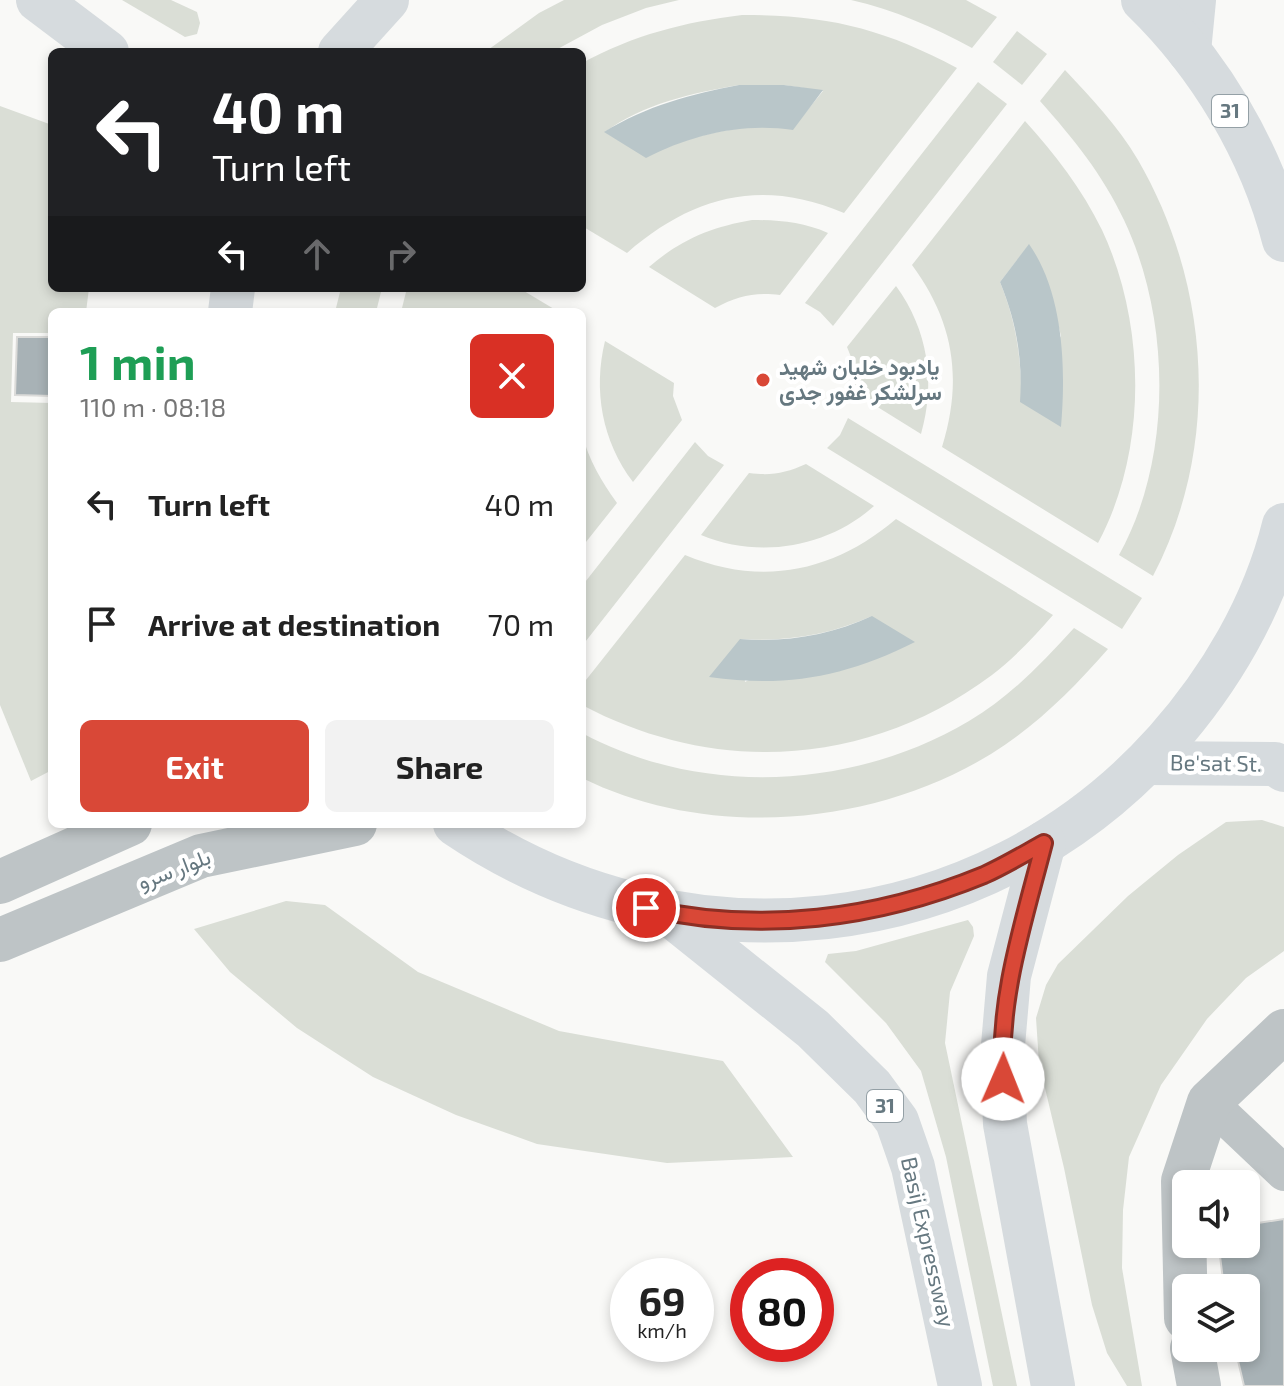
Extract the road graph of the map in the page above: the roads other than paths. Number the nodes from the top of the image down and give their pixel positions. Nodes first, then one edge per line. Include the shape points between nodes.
1 (38, 0) edge
2 (1143, 0) edge
3 (1194, 0) edge
4 (377, 1) edge
5 (102, 48) edge
6 (343, 48) edge
7 (1189, 51) junction
8 (1284, 240) edge
9 (1283, 541) edge
10 (1147, 763) junction
11 (1284, 770) edge
12 (121, 828) edge
13 (336, 828) edge
14 (461, 828) edge
15 (1044, 843) junction
16 (0, 882) edge
17 (668, 913) junction
18 (0, 940) edge
19 (1283, 1034) edge
20 (1209, 1102) junction
21 (1284, 1173) edge
22 (1185, 1274) edge
23 (1195, 1362) edge
24 (960, 1386) edge
25 (1053, 1386) edge
26 (1199, 1386) edge

1 - 5 main road
2 - 7 main road, 31
3 - 7 main road
4 - 6 main road
7 - 8 main road, 31 via 1257,162
9 - 10 main road, 31 via 1227,661
10 - 11 main road, Be'sat St. via 1275,764
10 - 15 main road, 31
12 - 16 street
13 - 18 street, بلوار سرو via 201,856
14 - 17 main road, 31 via 543,875
15 - 17 main road, 31 via 986,874 862,913 732,921
15 - 25 main road via 1009,976 1002,1057 1005,1124
17 - 24 main road, Basij Expressway / 31 via 813,1029 872,1087 897,1121 913,1167
19 - 20 street
20 - 21 street
20 - 22 street via 1183,1181
23 - 26 street

